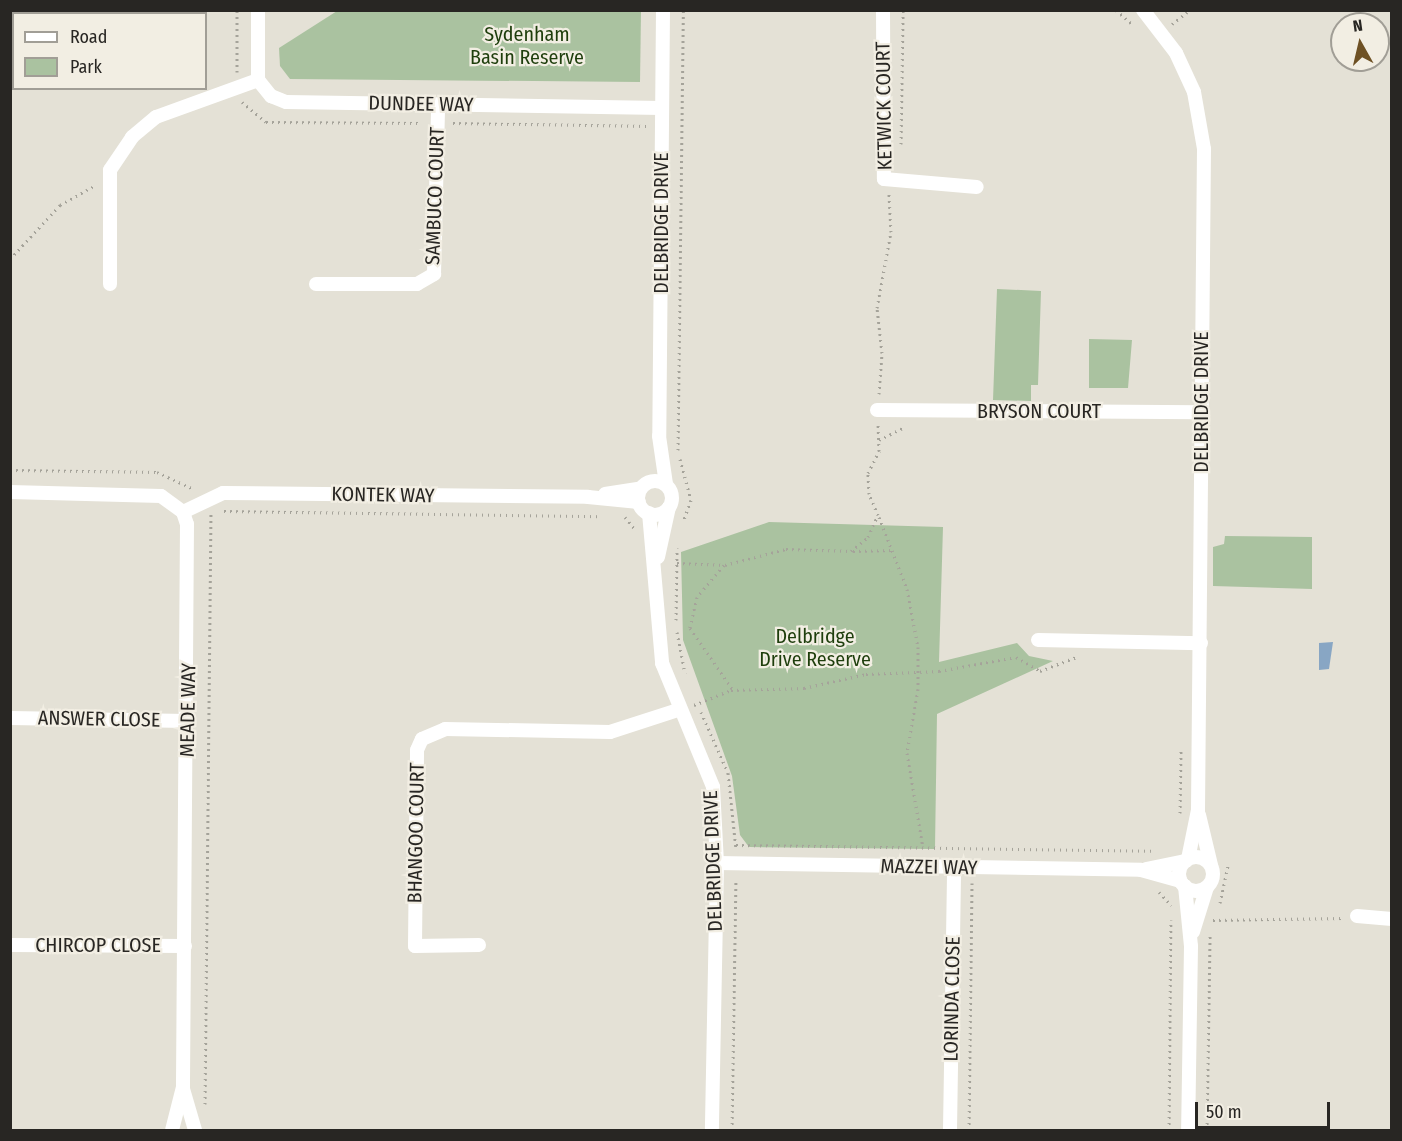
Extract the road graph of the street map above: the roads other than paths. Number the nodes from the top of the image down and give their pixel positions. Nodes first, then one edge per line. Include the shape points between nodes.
1 (258, 10) edge
2 (663, 10) edge
3 (883, 10) edge
4 (1153, 13) edge
5 (258, 80) junction
6 (438, 105) junction
7 (662, 108) junction
8 (977, 187) dead end
9 (110, 284) dead end
10 (316, 284) dead end
11 (877, 410) road end
12 (1201, 412) junction
13 (659, 436) junction
14 (666, 484) junction
15 (644, 491) junction
16 (10, 492) edge
17 (669, 507) junction
18 (183, 512) junction
19 (649, 513) junction
20 (656, 565) junction
21 (1038, 640) dead end
22 (1201, 643) junction
23 (678, 710) junction
24 (10, 718) edge
25 (187, 721) junction
26 (1198, 810) junction
27 (1187, 860) junction
28 (717, 863) junction
29 (1211, 865) junction
30 (954, 868) junction
31 (1149, 870) junction
32 (1183, 884) junction
33 (1207, 887) junction
34 (1357, 916) road end
35 (1392, 918) edge
36 (10, 945) edge
37 (479, 945) dead end
38 (185, 946) junction
39 (1191, 946) junction
40 (183, 1087) junction
41 (172, 1131) edge
42 (195, 1131) edge
43 (712, 1131) edge
44 (950, 1131) edge
45 (1188, 1131) edge

1 - 5 street
2 - 7 street, DELBRIDGE DRIVE
3 - 8 street, KETWICK COURT via 883,171 888,183
4 - 12 street, DELBRIDGE DRIVE via 1194,92 1204,149
5 - 6 street, DUNDEE WAY via 271,96 286,102
5 - 9 street via 156,117 132,137 110,170
6 - 7 street, DUNDEE WAY
6 - 10 street, SAMBUCO COURT via 434,274 417,284
7 - 13 street, DELBRIDGE DRIVE
11 - 12 street, BRYSON COURT
12 - 22 street, DELBRIDGE DRIVE
13 - 14 street, DELBRIDGE DRIVE
13 - 15 street, DELBRIDGE DRIVE
14 - 15 street, KONTEK WAY
14 - 17 street, DELBRIDGE DRIVE via 672,498
15 - 18 street, KONTEK WAY via 588,497 224,493 203,499
15 - 19 street
16 - 18 street via 146,494 161,496
17 - 19 street
17 - 20 street, DELBRIDGE DRIVE
18 - 25 street, MEADE WAY via 190,541
19 - 20 street, DELBRIDGE DRIVE
20 - 23 street, DELBRIDGE DRIVE via 662,663
21 - 22 street
22 - 26 street, DELBRIDGE DRIVE
23 - 28 street, DELBRIDGE DRIVE via 701,751 713,787
23 - 37 street, BHANGOO COURT via 610,732 445,729 422,739 417,750 415,946
24 - 25 street, ANSWER CLOSE
25 - 38 street, MEADE WAY
26 - 27 street, DELBRIDGE DRIVE
26 - 29 street, DELBRIDGE DRIVE
27 - 29 street via 1198,857
27 - 31 street, MAZZEI WAY
27 - 32 street, DELBRIDGE DRIVE
28 - 30 street, MAZZEI WAY
28 - 43 street, DELBRIDGE DRIVE
29 - 33 street
30 - 31 street, MAZZEI WAY
30 - 44 street, LORINDA CLOSE
31 - 32 street, MAZZEI WAY
32 - 33 street, MAZZEI WAY
32 - 39 street
33 - 39 street
34 - 35 street
36 - 38 street, CHIRCOP CLOSE
38 - 40 street, MEADE WAY
39 - 45 street
40 - 41 street, MEADE WAY
40 - 42 street, MEADE WAY

